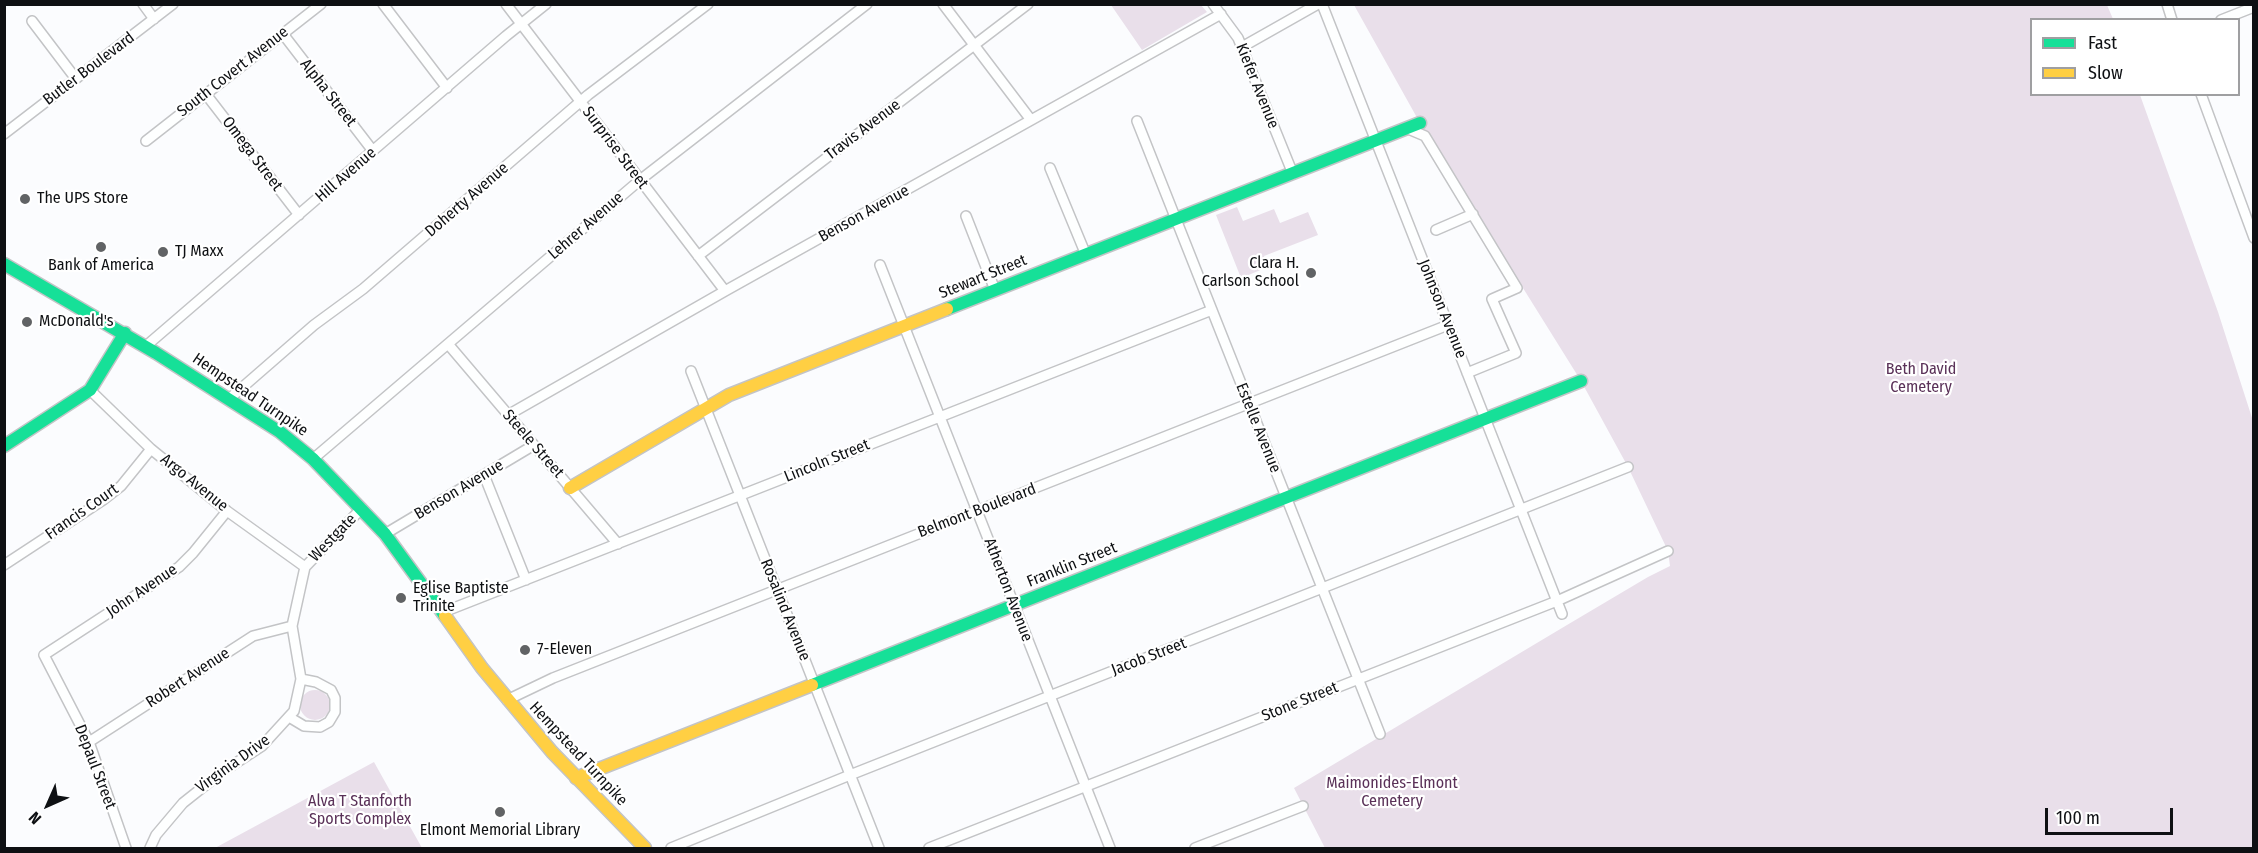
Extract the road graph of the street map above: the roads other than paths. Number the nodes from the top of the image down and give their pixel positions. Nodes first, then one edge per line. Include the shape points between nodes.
1 (143, 4) edge
2 (173, 4) edge
3 (321, 4) edge
4 (383, 4) edge
5 (506, 4) edge
6 (546, 4) edge
7 (708, 4) edge
8 (867, 4) edge
9 (943, 4) edge
10 (1028, 4) edge
11 (1213, 4) edge
12 (1320, 4) edge
13 (2253, 7) edge
14 (1221, 14) junction
15 (2226, 18) edge
16 (154, 19) junction
17 (32, 21) dead end
18 (521, 25) junction
19 (282, 34) junction
20 (974, 45) junction
21 (1242, 47) junction
22 (76, 79) junction
23 (447, 88) junction
24 (205, 93) junction
25 (2202, 96) edge
26 (581, 102) junction
27 (1031, 120) junction
28 (1137, 121) dead end
29 (1420, 123) dead end
30 (1406, 128) junction
31 (4, 134) edge
32 (146, 141) dead end
33 (1376, 141) junction
34 (373, 151) junction
35 (1050, 168) dead end
36 (1293, 174) junction
37 (640, 180) junction
38 (1473, 214) junction
39 (298, 215) junction
40 (966, 216) dead end
41 (1176, 219) junction
42 (1436, 230) dead end
43 (2253, 238) edge
44 (1086, 255) junction
45 (698, 256) junction
46 (4, 264) edge
47 (880, 265) dead end
48 (995, 290) junction
49 (725, 291) junction
50 (1212, 310) junction
51 (1448, 325) junction
52 (904, 326) junction
53 (125, 333) junction
54 (448, 344) junction
55 (146, 346) junction
56 (691, 371) dead end
57 (1467, 374) junction
58 (1581, 381) dead end
59 (90, 390) junction
60 (229, 399) junction
61 (1249, 404) junction
62 (706, 409) junction
63 (508, 415) junction
64 (940, 417) junction
65 (1486, 420) junction
66 (534, 445) junction
67 (4, 446) edge
68 (151, 449) junction
69 (313, 459) junction
70 (1628, 467) dead end
71 (484, 475) junction
72 (570, 488) junction
73 (740, 496) junction
74 (1286, 498) junction
75 (362, 508) junction
76 (1522, 510) junction
77 (227, 511) junction
78 (977, 511) junction
79 (385, 534) junction
80 (618, 544) junction
81 (1668, 551) dead end
82 (4, 565) edge
83 (305, 567) junction
84 (526, 580) junction
85 (1322, 589) junction
86 (777, 590) junction
87 (1557, 601) junction
88 (1014, 606) junction
89 (441, 613) junction
90 (1562, 614) dead end
91 (292, 626) junction
92 (44, 656) joint
93 (301, 679) junction
94 (1358, 680) junction
95 (814, 684) junction
96 (1050, 696) junction
97 (507, 700) junction
98 (289, 717) junction
99 (1380, 734) dead end
100 (89, 741) junction
101 (850, 775) junction
102 (576, 778) junction
103 (1085, 787) junction
104 (1303, 806) dead end
105 (126, 849) edge
106 (150, 849) edge
107 (645, 849) edge
108 (671, 849) edge
109 (879, 849) edge
110 (929, 849) edge
111 (1110, 849) edge
112 (1195, 849) edge

1 - 16 street
2 - 16 street, Butler Boulevard
3 - 19 street, South Covert Avenue
4 - 23 street
5 - 18 street, Surprise Street
6 - 18 street, Hill Avenue
7 - 26 street, Doherty Avenue
8 - 37 street, Lehrer Avenue
9 - 20 street
10 - 20 street, Travis Avenue
11 - 14 street, Kiefer Avenue
12 - 21 street
12 - 33 street, Johnson Avenue
13 - 15 street
14 - 21 street, Kiefer Avenue
14 - 27 street, Benson Avenue
16 - 22 street, Butler Boulevard
17 - 22 street
18 - 23 street, Hill Avenue
18 - 26 street, Surprise Street
19 - 24 street, South Covert Avenue
19 - 34 street, Alpha Street
20 - 27 street
20 - 45 street, Travis Avenue
21 - 36 street, Kiefer Avenue
22 - 31 street, Butler Boulevard
23 - 34 street, Hill Avenue
24 - 32 street, South Covert Avenue
24 - 39 street, Omega Street
25 - 43 street
26 - 37 street, Surprise Street
26 - 60 street, Doherty Avenue
27 - 49 street, Benson Avenue
28 - 41 street, Estelle Avenue
29 - 30 street, Stewart Street
30 - 33 street, Stewart Street
30 - 38 street via 1425,136
33 - 36 street, Stewart Street
33 - 51 street, Johnson Avenue
34 - 39 street, Hill Avenue
35 - 44 street
36 - 41 street, Stewart Street
37 - 45 street, Surprise Street
37 - 54 street, Lehrer Avenue
38 - 42 street
38 - 57 street via 1517,288 1492,299 1516,353
39 - 55 street, Hill Avenue
40 - 48 street
41 - 44 street, Stewart Street
41 - 50 street, Estelle Avenue
44 - 48 street, Stewart Street
45 - 49 street, Surprise Street
46 - 53 street, Hempstead Turnpike
47 - 52 street, Atherton Avenue
48 - 52 street, Stewart Street
49 - 63 street, Benson Avenue
50 - 61 street, Estelle Avenue
50 - 64 street, Lincoln Street
51 - 57 street, Johnson Avenue
51 - 61 street, Belmont Boulevard
52 - 62 street, Stewart Street via 729,395
52 - 64 street, Atherton Avenue
53 - 55 street, Hempstead Turnpike
53 - 59 street
54 - 63 street, Steele Street
54 - 69 street, Lehrer Avenue
55 - 60 street, Hempstead Turnpike
56 - 62 street, Rosalind Avenue
57 - 65 street, Johnson Avenue
58 - 65 street, Franklin Street
59 - 67 street
59 - 68 street, Argo Avenue
60 - 69 street, Hempstead Turnpike
61 - 74 street, Estelle Avenue
61 - 78 street, Belmont Boulevard
62 - 72 street, Stewart Street
62 - 73 street, Rosalind Avenue
63 - 66 street, Steele Street
64 - 73 street, Lincoln Street
64 - 78 street, Atherton Avenue
65 - 74 street, Franklin Street
65 - 76 street, Johnson Avenue
66 - 71 street, Benson Avenue
66 - 72 street, Steele Street
68 - 77 street, Argo Avenue
68 - 82 street, Francis Court via 121,486
69 - 75 street, Hempstead Turnpike
70 - 76 street, Jacob Street
71 - 79 street, Benson Avenue
71 - 84 street
72 - 80 street, Steele Street
73 - 80 street, Lincoln Street
73 - 86 street, Rosalind Avenue
74 - 85 street, Estelle Avenue
74 - 88 street, Franklin Street
75 - 79 street, Hempstead Turnpike
75 - 83 street, Westgate
76 - 85 street, Jacob Street
76 - 87 street, Johnson Avenue
77 - 83 street, Argo Avenue
77 - 92 street, John Avenue via 179,567
78 - 86 street, Belmont Boulevard
78 - 88 street, Atherton Avenue
79 - 89 street, Hempstead Turnpike
80 - 84 street, Lincoln Street
81 - 87 street, Stone Street
83 - 91 street, Virginia Drive
84 - 89 street, Lincoln Street
85 - 94 street, Estelle Avenue
85 - 96 street, Jacob Street
86 - 95 street, Rosalind Avenue
86 - 97 street, Belmont Boulevard via 553,678
87 - 90 street, Johnson Avenue
87 - 94 street, Stone Street
88 - 95 street, Franklin Street
88 - 96 street, Atherton Avenue
89 - 97 street, Hempstead Turnpike
91 - 93 street, Virginia Drive
91 - 100 street, Robert Avenue via 253,636
92 - 100 street, Depaul Street
93 - 98 street, Virginia Drive via 298,699
93 - 98 street via 324,684 331,690 335,712 320,728 303,726
94 - 99 street, Estelle Avenue
94 - 103 street, Stone Street
95 - 101 street, Rosalind Avenue
95 - 102 street, Franklin Street
96 - 101 street, Jacob Street
96 - 103 street, Atherton Avenue
97 - 102 street, Hempstead Turnpike
98 - 106 street, Virginia Drive via 262,746 183,803 156,835
100 - 105 street, Depaul Street
101 - 108 street, Jacob Street
101 - 109 street, Rosalind Avenue
102 - 107 street, Hempstead Turnpike
103 - 110 street, Stone Street
103 - 111 street, Atherton Avenue
104 - 112 street

